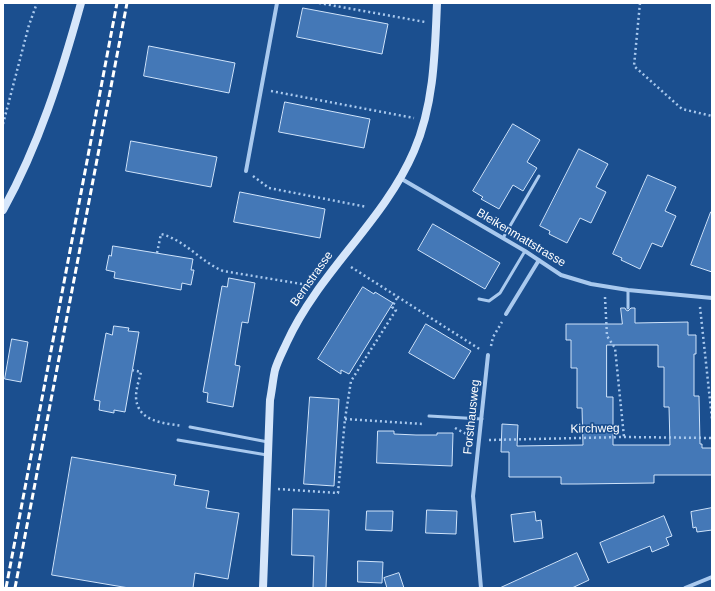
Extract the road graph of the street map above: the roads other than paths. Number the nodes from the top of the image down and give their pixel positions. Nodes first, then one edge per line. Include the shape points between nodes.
1 (81, 3) edge
2 (277, 3) edge
3 (437, 3) edge
4 (246, 171) road end
5 (539, 176) dead end
6 (400, 178) junction
7 (3, 210) edge
8 (503, 239) junction
9 (525, 251) junction
10 (539, 260) junction
11 (628, 290) junction
12 (712, 298) edge
13 (478, 299) dead end
14 (628, 308) dead end
15 (506, 314) road end
16 (488, 354) road end
17 (429, 416) dead end
18 (482, 419) junction
19 (190, 428) road end
20 (178, 440) dead end
21 (268, 442) junction
22 (268, 456) junction
23 (712, 577) edge
24 (263, 588) edge
25 (481, 588) edge
26 (685, 588) edge

1 - 7 street via 50,107 29,159
2 - 4 street
3 - 6 street, Bernstrasse via 432,77 425,120 414,152
5 - 8 lane
6 - 8 street, Bleikenmattstrasse
6 - 21 street, Bernstrasse via 380,209 320,287 293,330 276,369 270,400
8 - 9 street, Bleikenmattstrasse
9 - 10 street, Bleikenmattstrasse
9 - 13 lane via 500,293 489,301
10 - 11 street, Bleikenmattstrasse via 560,275 591,284
10 - 15 street
11 - 12 street, Bleikenmattstrasse
11 - 14 lane
16 - 18 street, Forsthausweg
17 - 18 lane
18 - 25 street, Forsthausweg via 473,496
19 - 21 lane
20 - 22 lane
21 - 22 street, Bernstrasse
22 - 24 street, Bernstrasse
23 - 26 street

